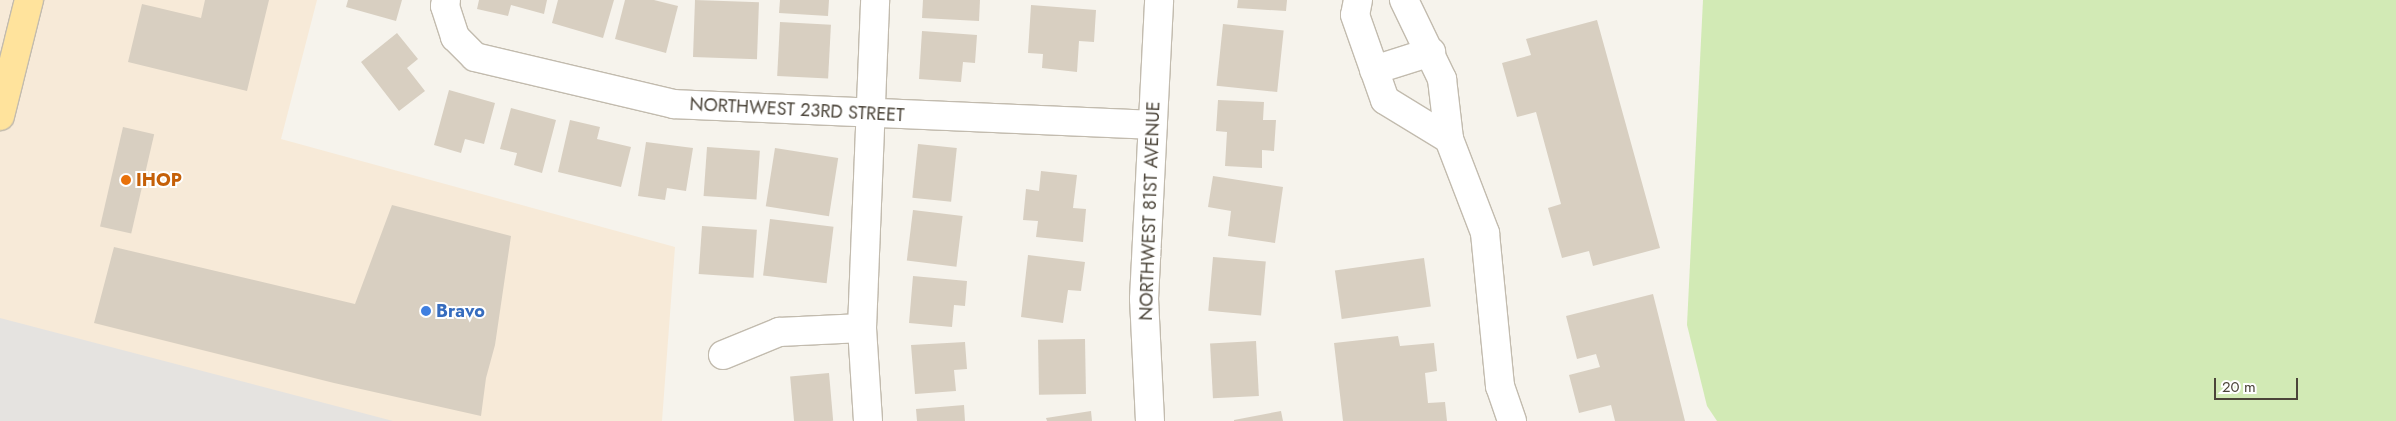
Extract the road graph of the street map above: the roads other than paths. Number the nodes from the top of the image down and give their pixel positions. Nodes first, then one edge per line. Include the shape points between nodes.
1 (29, 0) edge
2 (446, 0) edge
3 (874, 0) edge
4 (1159, 0) edge
5 (1358, 0) edge
6 (1404, 0) edge
7 (1431, 52) junction
8 (5, 70) edge
9 (1374, 70) junction
10 (871, 114) junction
11 (0, 116) edge
12 (1153, 126) junction
13 (1449, 139) junction
14 (862, 328) junction
15 (722, 355) dead end
16 (868, 421) edge
17 (1150, 421) edge
18 (1512, 421) edge

1 - 8 main road
2 - 10 street, NORTHWEST 23RD STREET via 455,37 475,57 674,104
3 - 10 street
4 - 12 street, NORTHWEST 81ST AVENUE
5 - 9 street via 1356,16
6 - 7 street
7 - 9 street
7 - 13 street via 1442,78
8 - 11 main road
9 - 13 street via 1385,100
10 - 12 street, NORTHWEST 23RD STREET
10 - 14 street
12 - 17 street, NORTHWEST 81ST AVENUE via 1144,299
13 - 18 street via 1485,233 1500,386
14 - 15 street via 779,332
14 - 16 street

